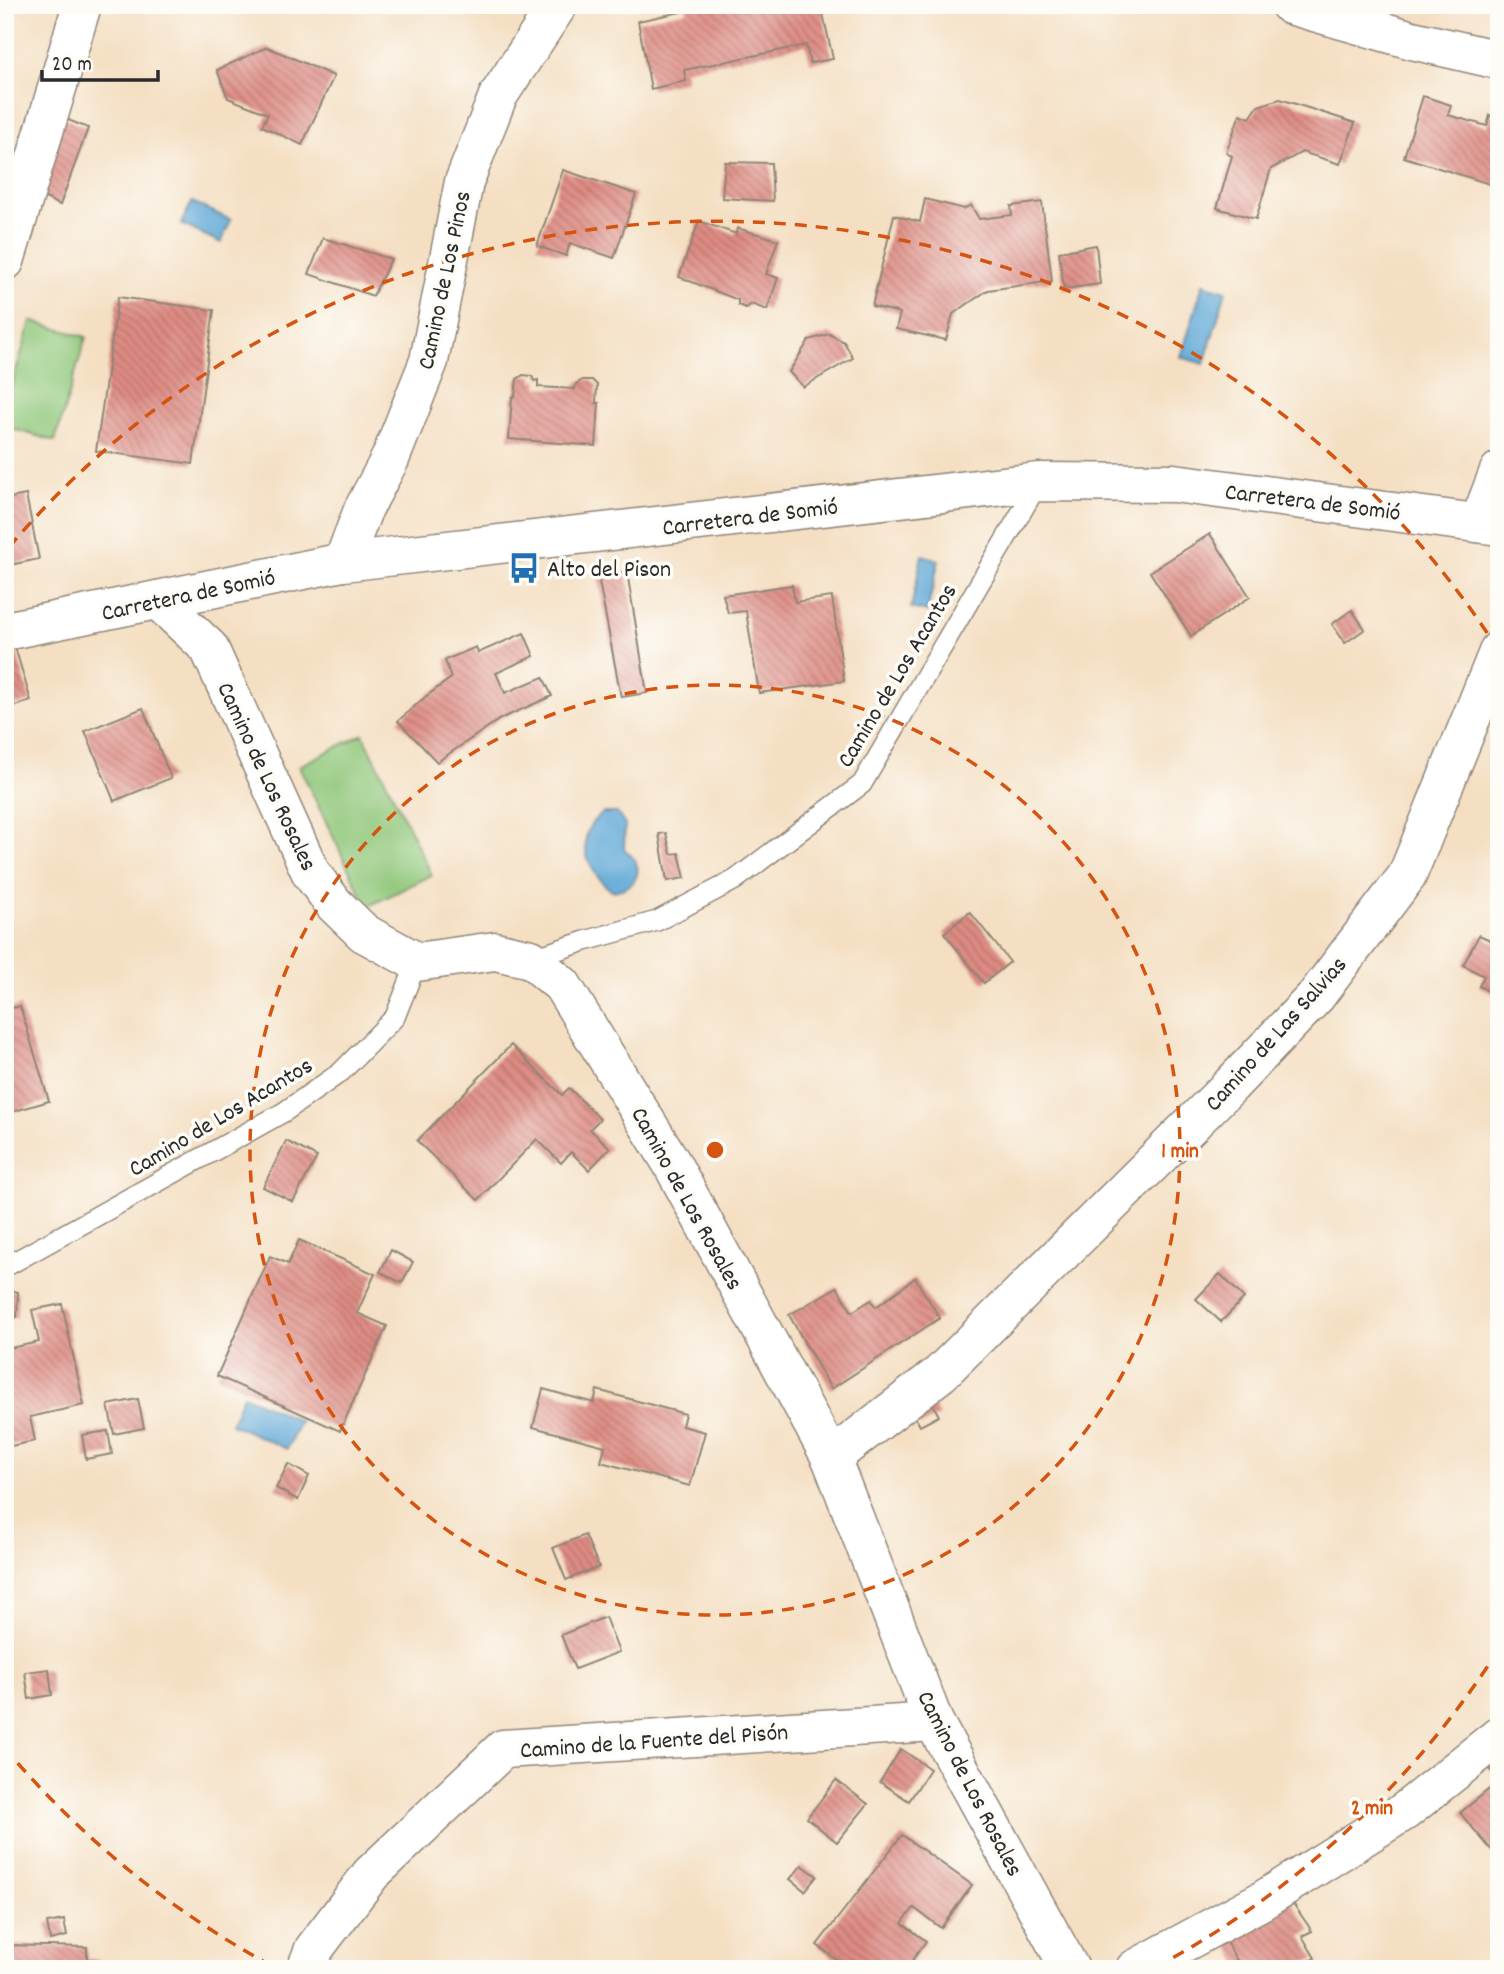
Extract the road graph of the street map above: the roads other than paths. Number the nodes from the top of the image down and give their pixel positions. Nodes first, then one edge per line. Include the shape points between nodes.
1 (82, 5) edge
2 (558, 5) edge
3 (1290, 5) edge
4 (1499, 60) edge
5 (5, 261) edge
6 (1499, 471) edge
7 (1039, 482) junction
8 (1489, 524) edge
9 (343, 562) junction
10 (158, 600) junction
11 (5, 631) edge
12 (1499, 650) edge
13 (531, 959) junction
14 (417, 962) junction
15 (5, 1268) edge
16 (831, 1458) junction
17 (934, 1722) junction
18 (1499, 1736) edge
19 (306, 1969) edge
20 (1070, 1969) edge
21 (1135, 1969) edge

1 - 5 street
2 - 9 street, Camino de Los Pinos via 498,96 464,182 429,361
3 - 4 street
6 - 8 street
7 - 8 street, Carretera de Somió via 1174,483
7 - 9 street, Carretera de Somió
7 - 13 lane, Camino de Los Acantos via 862,784 724,886 657,921
9 - 10 street, Carretera de Somió
10 - 11 street, Carretera de Somió
10 - 14 street, Camino de Los Rosales via 209,648 312,873 334,904 364,933
12 - 16 street, Camino de Las Salvias via 1407,876 1315,996 941,1373
13 - 14 street, Camino de Los Rosales via 495,951
13 - 16 street, Camino de Los Rosales via 562,985 671,1162
14 - 15 lane, Camino de Los Acantos via 395,1017 341,1072 284,1112
16 - 17 street, Camino de Los Rosales
17 - 19 street, Camino de la Fuente del Pisón via 503,1749 372,1874 314,1949
17 - 20 street, Camino de Los Rosales
18 - 21 street via 1405,1811 1263,1900

